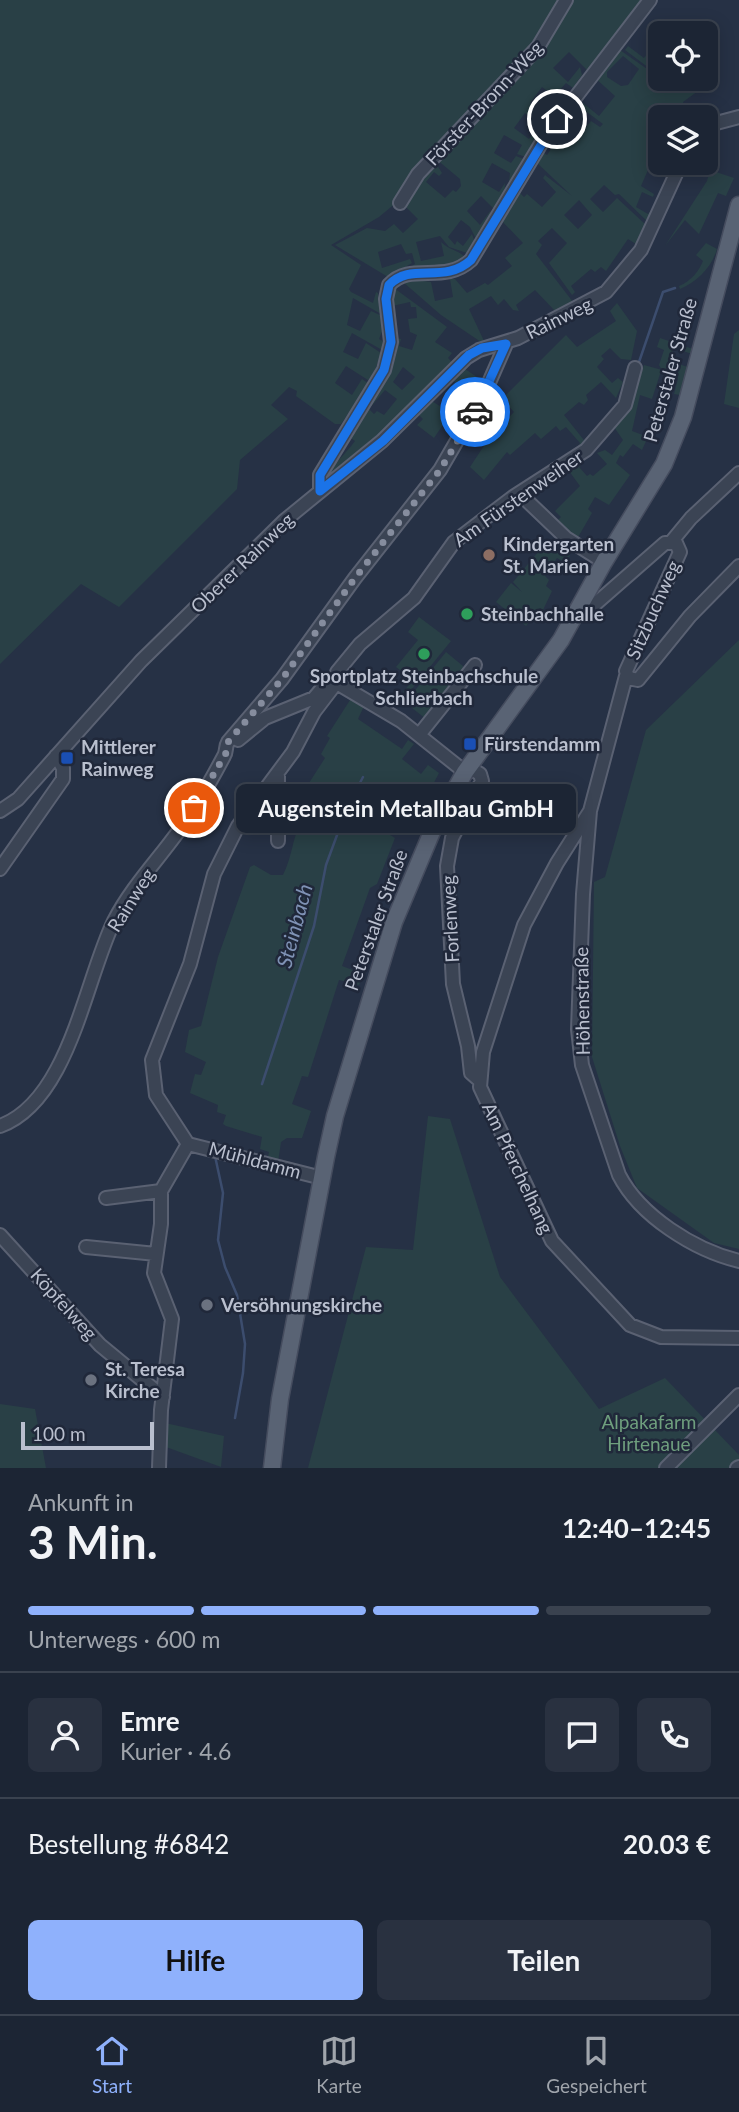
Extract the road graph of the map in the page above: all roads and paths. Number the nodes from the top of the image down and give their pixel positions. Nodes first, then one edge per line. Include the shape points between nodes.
1 (566, 0) edge
2 (650, 0) edge
3 (739, 117) edge
4 (718, 123) edge
5 (675, 175) edge
6 (400, 203) dead end
7 (739, 205) edge
8 (506, 344) junction
9 (635, 368) dead end
10 (739, 473) edge
11 (320, 491) junction
12 (520, 494) junction
13 (672, 541) junction
14 (604, 562) junction
15 (739, 566) edge
16 (578, 609) junction
17 (475, 665) dead end
18 (626, 676) junction
19 (337, 682) junction
20 (419, 735) junction
21 (226, 753) junction
22 (56, 756) junction
23 (467, 769) junction
24 (278, 776) junction
25 (0, 811) edge
26 (590, 811) junction
27 (278, 841) dead end
28 (0, 869) edge
29 (479, 1080) junction
30 (0, 1126) edge
31 (188, 1144) junction
32 (322, 1178) junction
33 (161, 1191) junction
34 (106, 1198) dead end
35 (0, 1235) edge
36 (86, 1247) dead end
37 (156, 1254) junction
38 (739, 1261) edge
39 (739, 1338) edge
40 (739, 1395) edge
41 (163, 1397) junction
42 (159, 1468) edge
43 (272, 1468) edge
44 (666, 1468) edge

1 - 6 street, Förster-Bronn-Weg via 538,47 412,181
2 - 11 street via 545,137 471,260 454,272 408,274 389,285 391,342 384,370 323,468
3 - 4 street
5 - 8 street, Rainweg via 641,250 607,292
7 - 14 main road, Peterstaler Straße via 677,435
8 - 11 street, Oberer Rainweg via 469,355 383,441
8 - 21 street, Rainweg via 485,394 440,470 282,679 228,742
9 - 12 street, Am Fürstenweiher via 625,405 593,442
10 - 13 street
11 - 22 street, Oberer Rainweg via 141,661
12 - 14 street via 566,538
12 - 19 street, Am Fürstenweiher via 448,548 414,598 364,639 337,671
13 - 16 street, Sitzbuchweg via 655,550 593,606
13 - 18 street, Sitzbuchweg via 680,552 657,596
14 - 16 main road, Peterstaler Straße
15 - 18 street, Sitzbuchweg via 690,616 641,679 633,681
16 - 23 main road, Peterstaler Straße
17 - 20 street
18 - 26 street, Höhenstraße
19 - 20 street
19 - 21 street via 330,678 308,701 265,718
19 - 24 street, Am Fürstenweiher via 314,712
20 - 23 street
21 - 30 street, Rainweg via 194,808 114,922 74,1034 42,1094 23,1113
22 - 25 street, Oberer Rainweg via 18,799
22 - 28 street via 63,779
23 - 29 street, Forlenweg via 480,774 482,781 452,838 447,874 453,984 471,1073
23 - 32 main road, Peterstaler Straße via 430,836 394,922 335,1116
24 - 27 street, Am Fürstenweiher
24 - 31 street, Am Fürstenweiher via 238,826 214,874 190,964 154,1050 156,1095
26 - 29 street, Am Pferchelhang via 524,925 483,1052
26 - 38 street, Höhenstraße via 583,880 579,1053 619,1175 664,1224
29 - 39 street, Am Pferchelhang via 552,1241 630,1325 661,1337
31 - 32 street, Mühldamm
31 - 33 street
32 - 43 main road, Peterstaler Straße via 282,1386
33 - 34 street
33 - 37 street
35 - 41 street, Köpfelweg via 111,1356
36 - 37 street
37 - 41 street via 154,1281 172,1319
40 - 44 street
41 - 42 street

